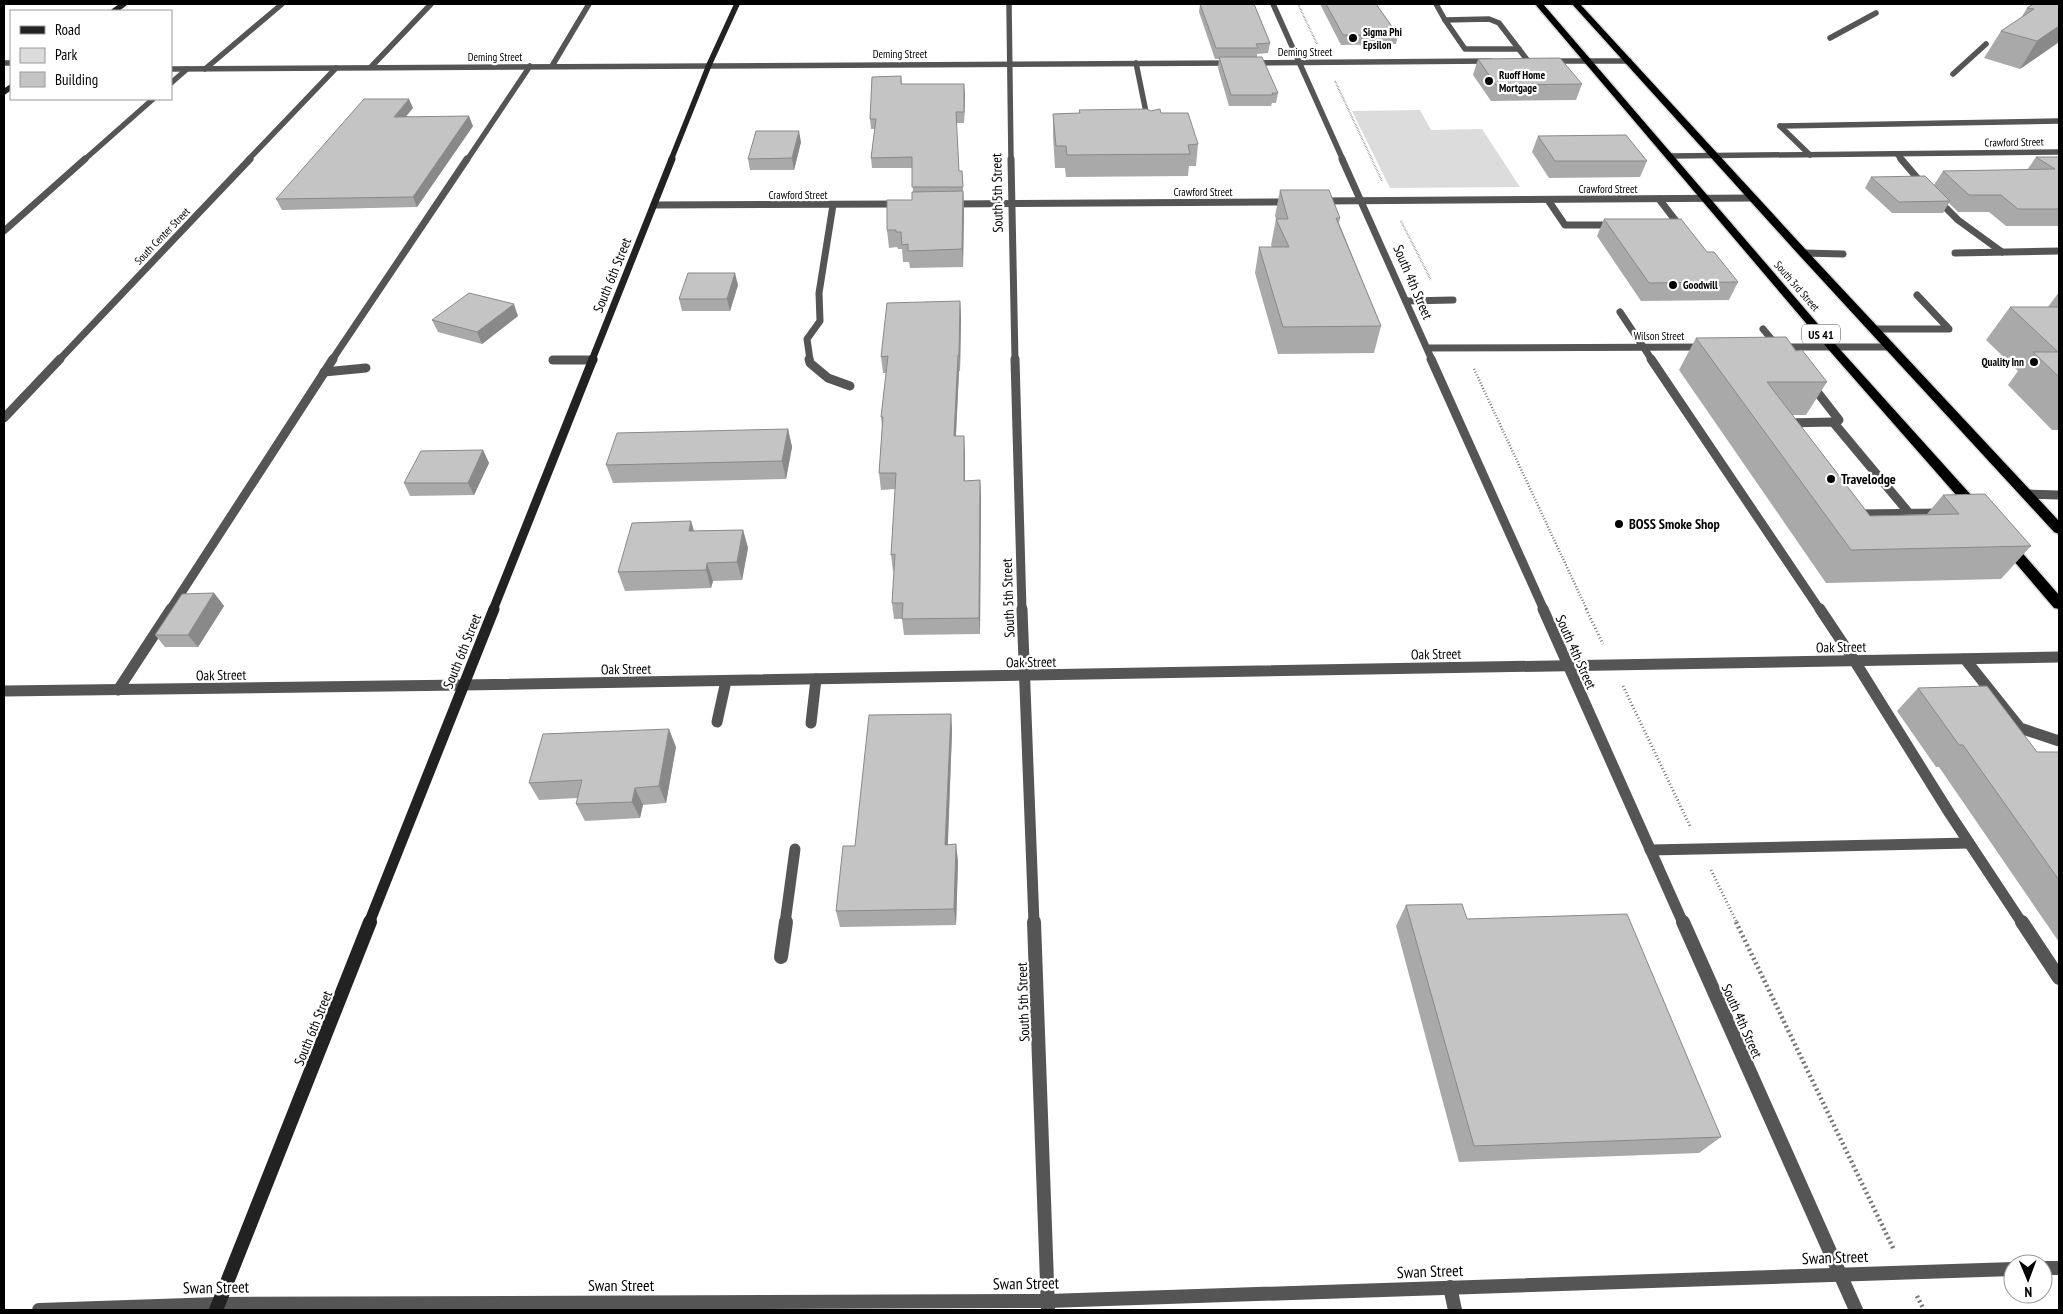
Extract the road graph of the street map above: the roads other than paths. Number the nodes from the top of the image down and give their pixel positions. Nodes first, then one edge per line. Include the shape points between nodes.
1 (282, 4) edge
2 (431, 4) edge
3 (589, 4) edge
4 (737, 4) edge
5 (1009, 4) edge
6 (1274, 4) edge
7 (1436, 4) edge
8 (1538, 4) edge
9 (1576, 4) edge
10 (1876, 13) dead end
11 (1446, 20) junction
12 (1830, 38) dead end
13 (1986, 44) dead end
14 (1519, 49) junction
15 (1499, 61) edge
16 (1519, 61) edge
17 (1528, 61) junction
18 (1538, 61) edge
19 (1548, 61) edge
20 (1587, 61) junction
21 (1629, 61) junction
22 (1300, 62) junction
23 (1010, 63) junction
24 (1136, 63) junction
25 (709, 65) junction
26 (530, 66) junction
27 (552, 66) junction
28 (371, 67) junction
29 (336, 68) junction
30 (172, 69) edge
31 (187, 69) junction
32 (205, 69) junction
33 (1953, 74) dead end
34 (172, 82) edge
35 (152, 100) edge
36 (2059, 121) edge
37 (1149, 128) edge
38 (2059, 152) edge
39 (1897, 154) junction
40 (1810, 155) junction
41 (1670, 156) junction
42 (1715, 156) junction
43 (1705, 198) junction
44 (1753, 198) junction
45 (1659, 199) junction
46 (1548, 200) junction
47 (1319, 201) edge
48 (1363, 201) junction
49 (1299, 202) edge
50 (833, 204) junction
51 (910, 204) edge
52 (948, 204) edge
53 (1011, 204) junction
54 (654, 205) junction
55 (1622, 225) edge
56 (1670, 225) edge
57 (4, 231) edge
58 (2059, 251) edge
59 (2002, 252) junction
60 (1955, 253) dead end
61 (1803, 254) junction
62 (1843, 254) dead end
63 (1917, 296) dead end
64 (1453, 300) dead end
65 (1406, 301) junction
66 (1620, 312) dead end
67 (1763, 329) dead end
68 (1874, 329) junction
69 (1644, 347) junction
70 (1711, 347) edge
71 (1768, 347) edge
72 (1777, 347) junction
73 (1832, 347) junction
74 (1890, 347) junction
75 (1427, 348) junction
76 (1784, 354) edge
77 (553, 360) dead end
78 (592, 360) junction
79 (366, 368) dead end
80 (324, 372) junction
81 (1803, 376) edge
82 (850, 386) dead end
83 (4, 418) edge
84 (1834, 422) junction
85 (1786, 431) edge
86 (2026, 494) junction
87 (2059, 495) edge
88 (1909, 513) junction
89 (1948, 513) edge
90 (1977, 514) edge
91 (1848, 515) edge
92 (2059, 530) edge
93 (1997, 533) edge
94 (2059, 604) edge
95 (2059, 657) edge
96 (1965, 659) junction
97 (1854, 660) junction
98 (1567, 665) junction
99 (1024, 676) junction
100 (816, 679) junction
101 (726, 681) junction
102 (463, 685) junction
103 (118, 690) junction
104 (4, 691) edge
105 (717, 722) dead end
106 (811, 723) dead end
107 (2059, 741) edge
108 (1969, 843) junction
109 (795, 849) dead end
110 (1650, 850) junction
111 (781, 957) dead end
112 (2059, 978) edge
113 (2003, 1269) edge
114 (1840, 1274) junction
115 (1450, 1287) junction
116 (635, 1306) edge
117 (1048, 1306) edge
118 (217, 1307) edge
119 (39, 1310) edge
120 (1455, 1310) edge
121 (1856, 1310) edge

1 - 32 street
2 - 28 street
3 - 27 street
4 - 25 street, South 6th Street
5 - 23 street, South 5th Street
6 - 22 street, South 4th Street
7 - 11 street
8 - 20 highway, South 3rd Street / US 41
9 - 21 highway, South 3rd Street
10 - 12 street
11 - 14 street via 1489,19 1499,23
11 - 14 street via 1465,49
13 - 33 street
14 - 17 street
15 - 22 street, Deming Street
16 - 17 street
17 - 18 street
19 - 20 street
20 - 21 street
20 - 41 highway, South 3rd Street / US 41
21 - 42 highway, South 3rd Street
22 - 24 street, Deming Street
22 - 48 street, South 4th Street
23 - 24 street, Deming Street
23 - 25 street, Deming Street
23 - 53 street, South 5th Street
24 - 37 street
25 - 27 street, Deming Street
25 - 54 street, South 6th Street
26 - 27 street, Deming Street
26 - 28 street, Deming Street
26 - 80 street
28 - 29 street, Deming Street
29 - 32 street, Deming Street
29 - 83 street, South Center Street
30 - 31 street, Deming Street
31 - 32 street, Deming Street
31 - 34 street
35 - 57 street
36 - 40 street via 1780,126
38 - 39 street, Crawford Street
39 - 40 street, Crawford Street
39 - 59 street via 1958,220
40 - 42 street, Crawford Street
41 - 42 street, Crawford Street
41 - 43 highway, South 3rd Street / US 41
42 - 44 highway, South 3rd Street
43 - 44 street, Crawford Street
43 - 45 street, Crawford Street
43 - 73 highway, South 3rd Street / US 41
44 - 61 highway, South 3rd Street
45 - 46 street, Crawford Street
45 - 56 street via 1679,225
46 - 48 street, Crawford Street
46 - 55 street via 1565,226
47 - 48 street, Crawford Street
48 - 65 street, South 4th Street
49 - 53 street, Crawford Street
50 - 51 street, Crawford Street
50 - 54 street, Crawford Street
50 - 82 street via 819,293 820,321 807,339 810,363 828,378
52 - 53 street, Crawford Street
53 - 99 street, South 5th Street
54 - 78 street, South 6th Street
58 - 59 street
59 - 60 street
61 - 62 street
61 - 68 highway, South 3rd Street
63 - 68 street via 1949,329
64 - 65 street
65 - 75 street, South 4th Street
66 - 69 street
67 - 72 street
68 - 74 highway, South 3rd Street
69 - 70 street, Wilson Street
69 - 75 street, Wilson Street
69 - 97 street
71 - 72 street
72 - 73 street
72 - 76 street
73 - 74 street
73 - 90 highway, South 3rd Street / US 41
74 - 86 highway, South 3rd Street
75 - 98 street, South 4th Street
77 - 78 street
78 - 102 street, South 6th Street
79 - 80 street
80 - 103 street
81 - 84 street via 1839,420
84 - 85 street via 1780,423
84 - 88 street
86 - 87 street
86 - 92 highway, South 3rd Street
88 - 89 street
88 - 91 street
93 - 94 highway
95 - 96 street, Oak Street
96 - 97 street, Oak Street
96 - 107 street via 2020,728
97 - 98 street, Oak Street
97 - 108 street
98 - 99 street, Oak Street
98 - 110 street, South 4th Street
99 - 100 street, Oak Street
99 - 117 street, South 5th Street
100 - 101 street, Oak Street
100 - 106 street
101 - 102 street, Oak Street
101 - 105 street
102 - 103 street, Oak Street
102 - 118 street, South 6th Street
103 - 104 street, Oak Street
108 - 110 street
108 - 112 street
109 - 111 street
110 - 114 street, South 4th Street
113 - 114 street, Swan Street
114 - 115 street, Swan Street
114 - 121 street, South 4th Street
115 - 117 street, Swan Street
115 - 120 street
116 - 117 street, Swan Street
116 - 118 street, Swan Street
118 - 119 street, Swan Street

